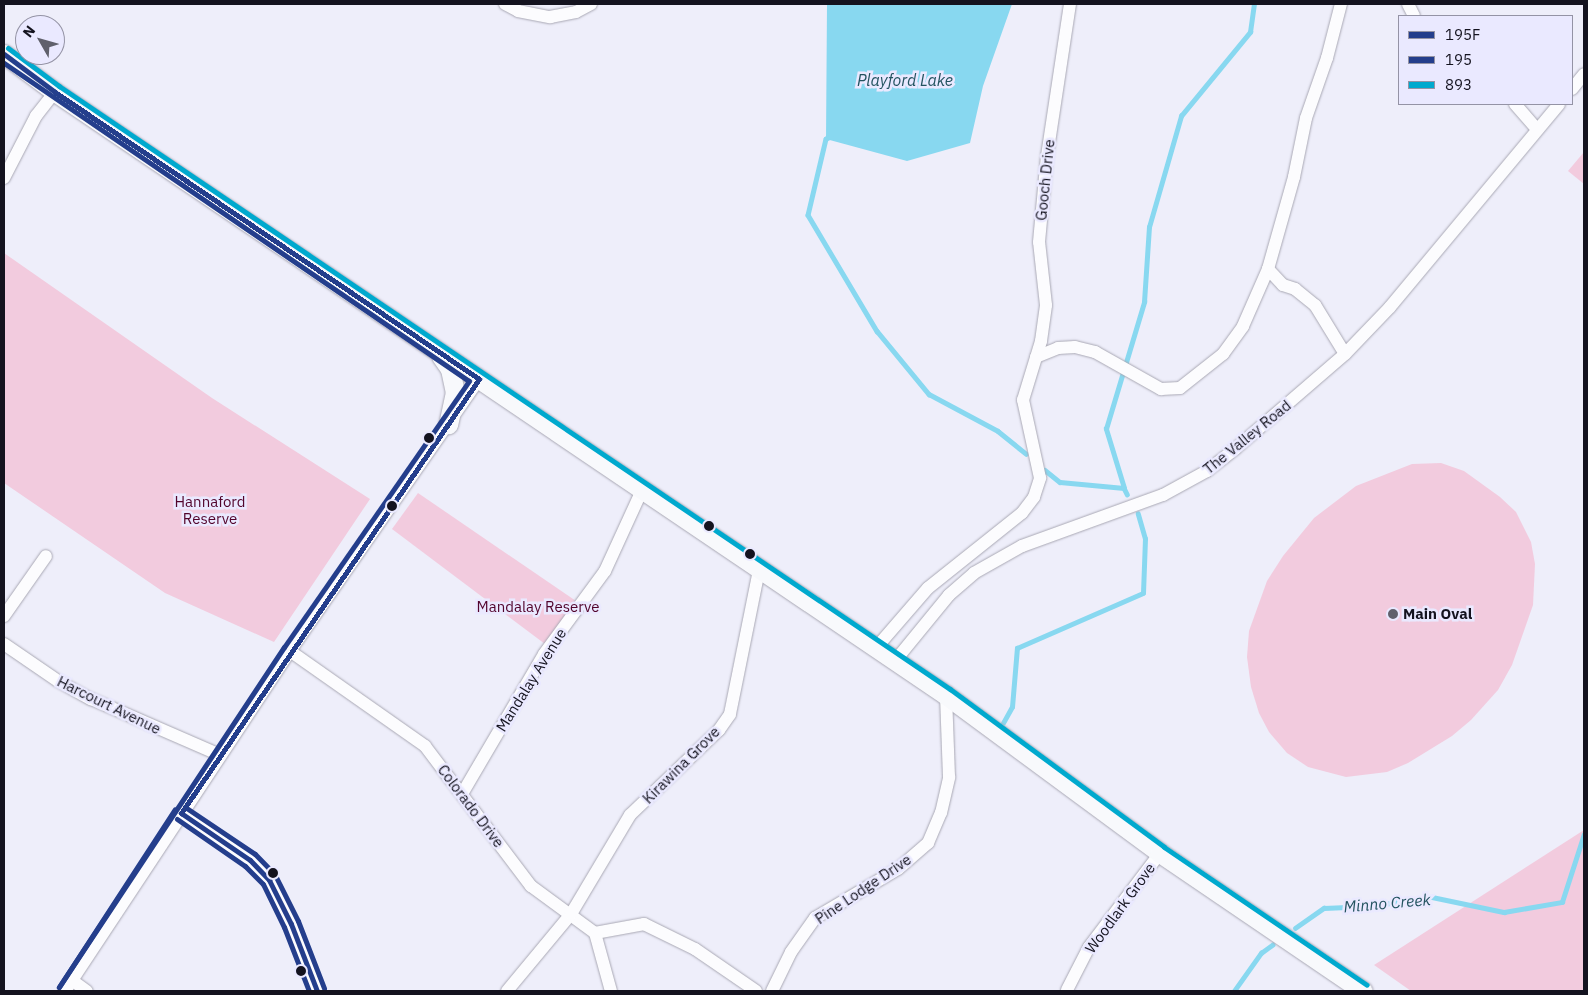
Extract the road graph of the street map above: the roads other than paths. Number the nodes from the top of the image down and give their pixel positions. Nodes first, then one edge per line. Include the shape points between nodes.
1 (505, 4) edge
2 (591, 4) edge
3 (1070, 4) edge
4 (1340, 4) edge
5 (4, 54) edge
6 (1584, 74) edge
7 (1573, 88) edge
8 (54, 92) junction
9 (1516, 105) edge
10 (1558, 105) edge
11 (1538, 129) junction
12 (4, 178) edge
13 (1268, 269) junction
14 (437, 351) junction
15 (1345, 354) junction
16 (1036, 357) junction
17 (479, 379) junction
18 (448, 424) junction
19 (643, 488) junction
20 (46, 556) dead end
21 (759, 570) junction
22 (4, 616) edge
23 (4, 644) edge
24 (876, 648) junction
25 (290, 651) junction
26 (895, 661) junction
27 (946, 694) junction
28 (220, 755) junction
29 (462, 794) junction
30 (181, 813) junction
31 (1160, 853) junction
32 (571, 914) junction
33 (595, 933) junction
34 (69, 986) edge
35 (1067, 990) edge
36 (86, 991) edge
37 (317, 991) edge
38 (507, 991) edge
39 (611, 991) edge
40 (756, 991) edge
41 (772, 991) edge
42 (1363, 991) edge

1 - 2 street via 518,11 550,17 576,12
3 - 16 street, Gooch Drive via 1047,156 1039,242 1046,305
4 - 13 street via 1327,58 1306,118 1294,177
5 - 8 main road
6 - 7 street
8 - 12 street via 36,116
8 - 14 main road
9 - 11 street
10 - 11 street, The Valley Road
11 - 15 street, The Valley Road via 1414,279
13 - 15 street via 1283,285 1296,289 1315,304
13 - 16 street via 1243,326 1223,354 1180,388 1161,389 1118,368 1095,352 1075,347 1058,348
14 - 17 main road
14 - 18 main road via 450,369 455,392
15 - 26 street, The Valley Road via 1201,475 1163,495 1022,546 974,573 949,595
16 - 24 street, Gooch Drive via 1023,400 1040,478 1034,497 1006,529 928,588
17 - 18 street
17 - 19 main road
18 - 25 street
19 - 21 main road
19 - 29 street, Mandalay Avenue via 605,571 544,654
20 - 22 street
21 - 24 main road
21 - 32 street, Kirawina Grove via 730,714 719,730 630,815
23 - 28 street, Harcourt Avenue via 91,699
24 - 26 main road
25 - 28 street
25 - 29 street, Colorado Drive via 425,746
26 - 27 main road
27 - 31 main road
27 - 41 street, Pine Lodge Drive via 949,777 941,813 928,843 898,868 815,918 791,952
28 - 30 street
29 - 32 street, Colorado Drive via 531,886
30 - 34 street
30 - 37 street via 250,860 269,880 291,924
31 - 35 street, Woodlark Grove via 1090,947
31 - 42 main road
32 - 33 street, Colorado Drive
32 - 38 street, Kirawina Grove
33 - 39 street
33 - 40 street via 644,924 695,949
34 - 36 street

